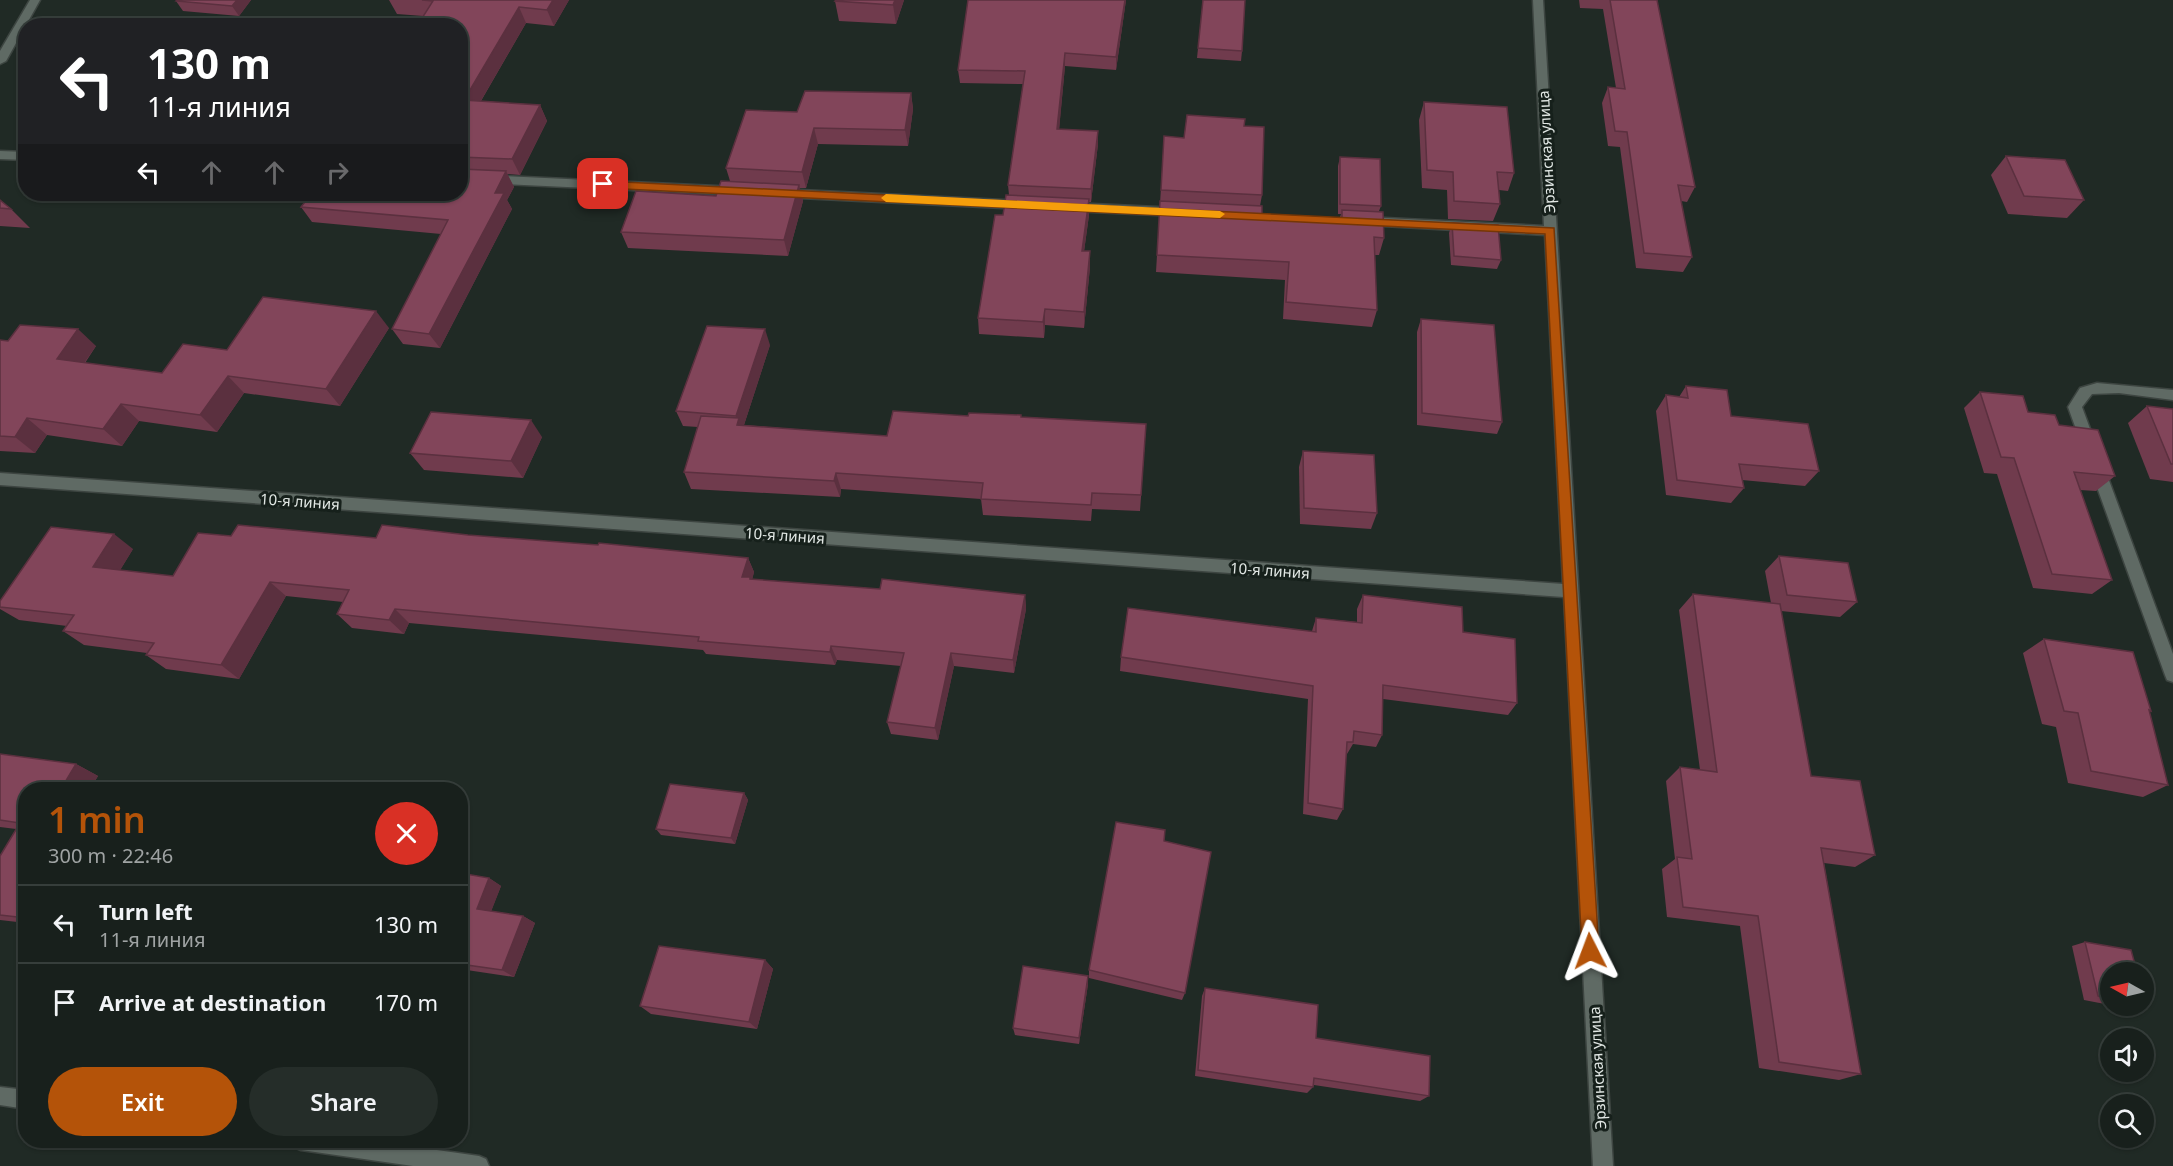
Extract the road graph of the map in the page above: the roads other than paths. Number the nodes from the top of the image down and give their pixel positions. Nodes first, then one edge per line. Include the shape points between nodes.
1 (35, 0) edge
2 (1538, 0) edge
3 (25, 18) edge
4 (18, 30) edge
5 (0, 61) edge
6 (0, 155) edge
7 (18, 156) edge
8 (468, 178) edge
9 (748, 192) edge
10 (772, 193) edge
11 (1035, 206) edge
12 (1059, 207) edge
13 (1191, 213) edge
14 (1347, 221) edge
15 (1550, 231) junction
16 (2173, 395) edge
17 (0, 479) edge
18 (1570, 591) junction
19 (2173, 675) edge
20 (0, 1096) edge
21 (18, 1099) edge
22 (356, 1148) edge
23 (479, 1166) edge
24 (1603, 1166) edge

1 - 3 street
2 - 15 street, Эрзинская улица
4 - 5 street
6 - 7 street
8 - 9 street
10 - 11 street
12 - 13 street
14 - 15 street
15 - 18 street, Эрзинская улица
16 - 19 street via 2090,389 2080,396 2075,407
17 - 18 street, 10-я линия
18 - 24 street, Эрзинская улица
20 - 21 street
22 - 23 street

